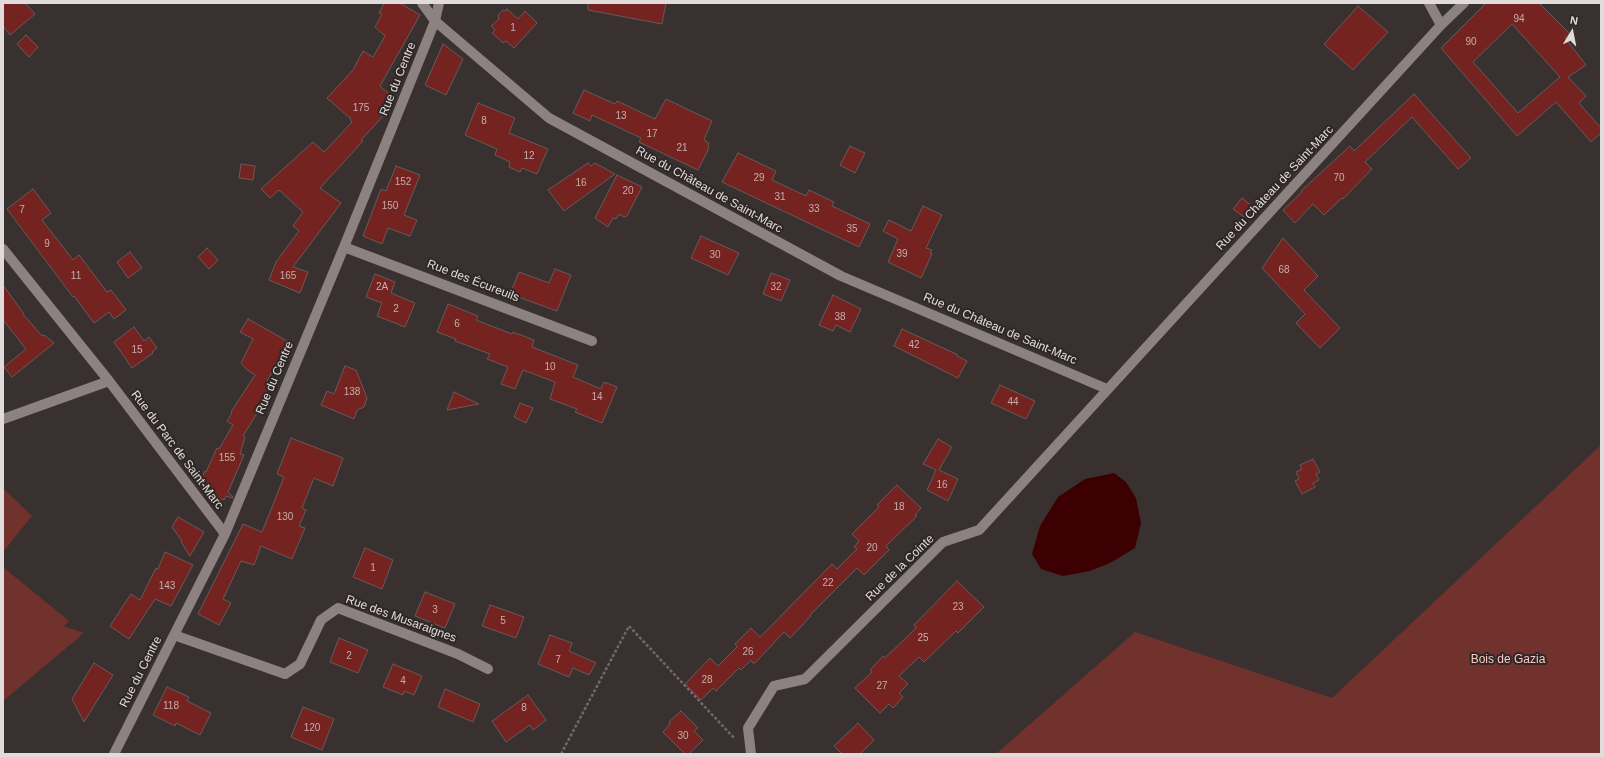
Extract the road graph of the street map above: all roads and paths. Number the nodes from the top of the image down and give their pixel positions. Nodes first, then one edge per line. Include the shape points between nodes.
1 (422, 3) edge
2 (439, 3) edge
3 (1429, 3) edge
4 (1464, 3) edge
5 (435, 21) junction
6 (1441, 25) junction
7 (344, 247) junction
8 (3, 249) edge
9 (592, 341) dead end
10 (109, 381) junction
11 (1107, 389) junction
12 (3, 419) edge
13 (225, 534) junction
14 (174, 635) junction
15 (488, 669) dead end
16 (739, 742) dead end
17 (114, 754) edge
18 (561, 754) edge
19 (751, 754) edge

1 - 5 street, Rue du Château de Saint-Marc
2 - 5 street, Rue du Centre
3 - 6 street
4 - 6 street, Rue du Château de Saint-Marc
5 - 7 street, Rue du Centre
5 - 11 street, Rue du Château de Saint-Marc via 549,118 840,276
6 - 11 street, Rue du Château de Saint-Marc
7 - 9 street, Rue des Écureuils
7 - 13 street, Rue du Centre
8 - 10 street, Rue du Parc de Saint-Marc
10 - 12 street
10 - 13 street, Rue du Parc de Saint-Marc
11 - 19 street, Rue de la Cointe via 979,530 943,542 805,679 774,686 748,728
13 - 14 street, Rue du Centre
14 - 15 street, Rue des Musaraignes via 285,674 300,664 321,620 338,608 458,654
14 - 17 street, Rue du Centre
16 - 18 path via 629,626

